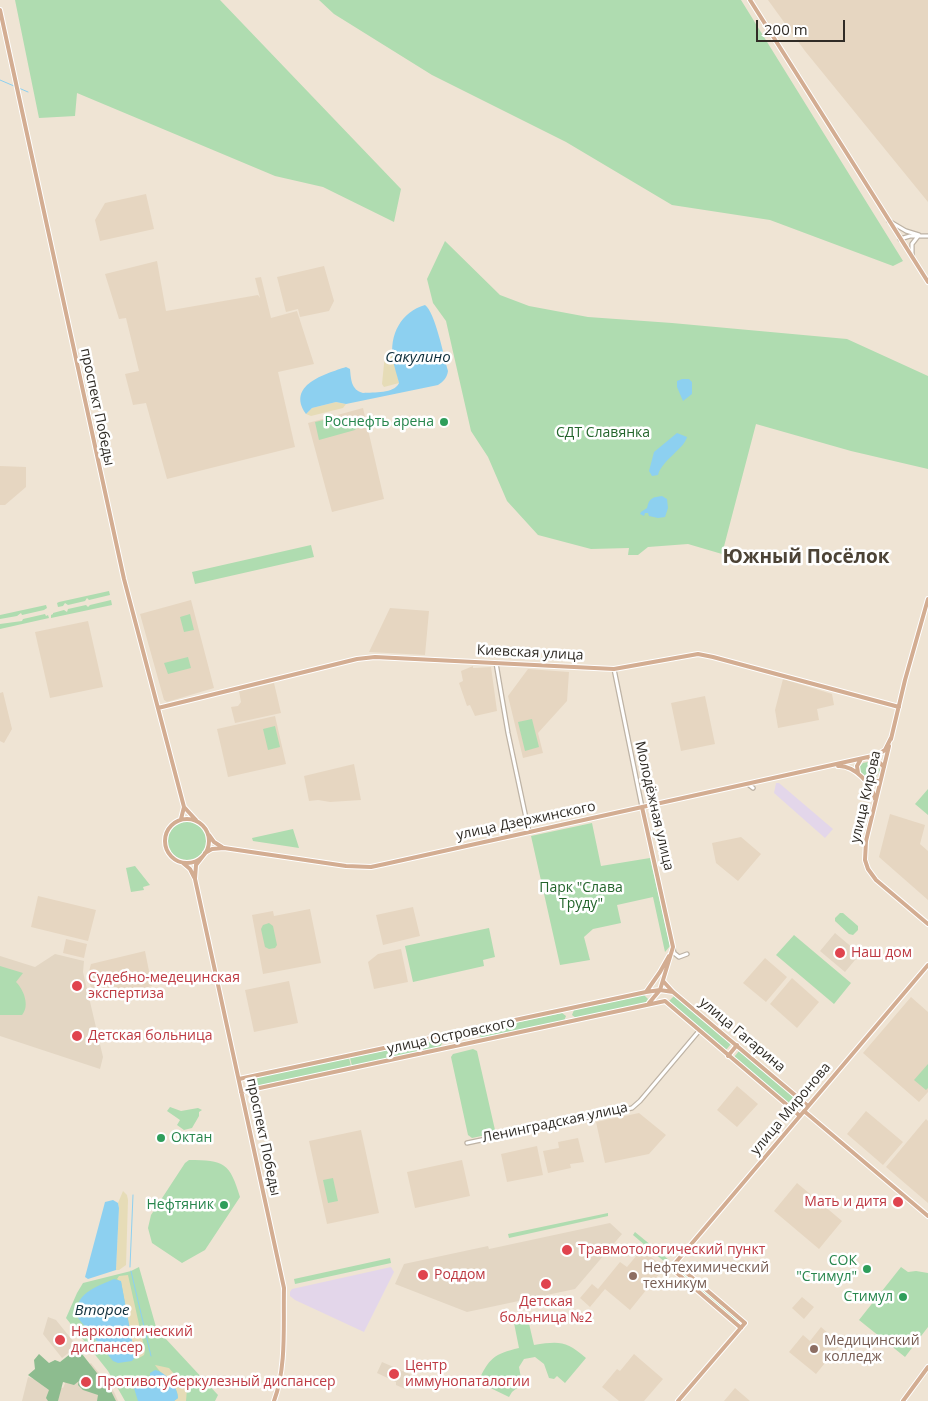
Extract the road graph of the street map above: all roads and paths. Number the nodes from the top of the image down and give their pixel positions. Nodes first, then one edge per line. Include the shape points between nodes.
1 (750, 0) edge
2 (0, 10) edge
3 (889, 220) junction
4 (919, 235) junction
5 (928, 236) edge
6 (900, 238) junction
7 (912, 256) junction
8 (928, 282) edge
9 (928, 599) edge
10 (496, 663) junction
11 (614, 669) junction
12 (899, 707) junction
13 (158, 708) junction
14 (891, 738) junction
15 (865, 758) junction
16 (831, 766) junction
17 (884, 767) junction
18 (859, 775) junction
19 (863, 779) junction
20 (880, 781) junction
21 (748, 784) junction
22 (753, 788) dead end
23 (875, 802) junction
24 (184, 807) junction
25 (642, 807) junction
26 (181, 819) junction
27 (196, 820) junction
28 (208, 832) junction
29 (528, 832) junction
30 (224, 848) junction
31 (204, 854) junction
32 (181, 862) junction
33 (195, 879) junction
34 (928, 924) edge
35 (673, 947) junction
36 (687, 954) dead end
37 (928, 965) edge
38 (663, 981) junction
39 (661, 990) junction
40 (646, 992) junction
41 (672, 992) junction
42 (665, 1001) junction
43 (648, 1004) junction
44 (699, 1031) junction
45 (737, 1045) junction
46 (728, 1056) junction
47 (238, 1079) junction
48 (241, 1092) junction
49 (808, 1106) junction
50 (804, 1111) junction
51 (800, 1116) junction
52 (467, 1142) dead end
53 (928, 1216) edge
54 (675, 1263) junction
55 (741, 1328) junction
56 (928, 1367) edge
57 (274, 1401) edge
58 (678, 1401) edge
59 (903, 1401) edge

1 - 3 main road
2 - 13 main road, проспект Победы via 114,536
3 - 4 street
3 - 6 main road
4 - 5 street
4 - 6 street
4 - 7 street via 912,244
6 - 7 main road
7 - 8 main road
9 - 12 main road, улица Кирова
10 - 11 main road, Киевская улица
10 - 13 main road, Киевская улица via 361,658
10 - 29 street
11 - 12 main road, Киевская улица via 698,654 713,656
11 - 25 street, Молодёжная улица
12 - 14 main road, улица Кирова
13 - 24 main road, проспект Победы
14 - 15 main road, улица Дзержинского via 883,752
14 - 17 main road, улица Кирова
15 - 16 main road, улица Дзержинского
15 - 17 main road via 876,760
15 - 18 main road via 857,766
16 - 18 main road via 846,766
16 - 21 main road, улица Дзержинского
17 - 20 main road, улица Кирова
18 - 19 main road
19 - 20 main road
19 - 23 main road via 871,788
20 - 23 main road, улица Кирова
21 - 22 street
21 - 25 main road, улица Дзержинского
23 - 34 main road, улица Кирова via 864,848 868,869 876,880
24 - 26 main road, проспект Победы
24 - 27 main road, проспект Победы
25 - 29 main road, улица Дзержинского
25 - 35 main road, Молодёжная улица
26 - 27 main road
26 - 32 main road via 172,824 165,838 170,853
27 - 28 main road
28 - 30 main road via 214,842
28 - 31 main road via 209,846
29 - 30 main road, улица Дзержинского via 371,867
30 - 31 main road, улица Дзержинского via 212,848
31 - 32 main road via 191,863
31 - 33 main road via 196,865
32 - 33 main road, проспект Победы
33 - 47 main road, проспект Победы
35 - 36 street via 677,956
35 - 38 main road
35 - 40 main road
37 - 49 main road, улица Миронова
38 - 39 main road
38 - 41 main road, улица Гагарина
39 - 40 main road, улица Островского
39 - 41 main road, улица Островского
39 - 42 main road
39 - 43 main road
40 - 43 main road via 651,1000
40 - 47 main road, улица Островского
41 - 42 main road
41 - 45 main road, улица Гагарина
42 - 43 main road, улица Островского
42 - 44 main road, улица Гагарина
43 - 48 main road, улица Островского
44 - 46 main road, улица Гагарина
44 - 52 street, Ленинградская улица via 632,1108
45 - 46 main road
45 - 49 main road, улица Гагарина
46 - 51 main road, улица Гагарина
47 - 48 main road, проспект Победы
48 - 57 main road, проспект Победы via 284,1288 283,1348
49 - 50 main road, улица Миронова
50 - 51 main road, улица Миронова
50 - 53 main road
51 - 54 main road, улица Миронова
54 - 55 main road, улица Миронова via 671,1268
54 - 55 main road via 745,1323
55 - 58 main road
56 - 59 main road

